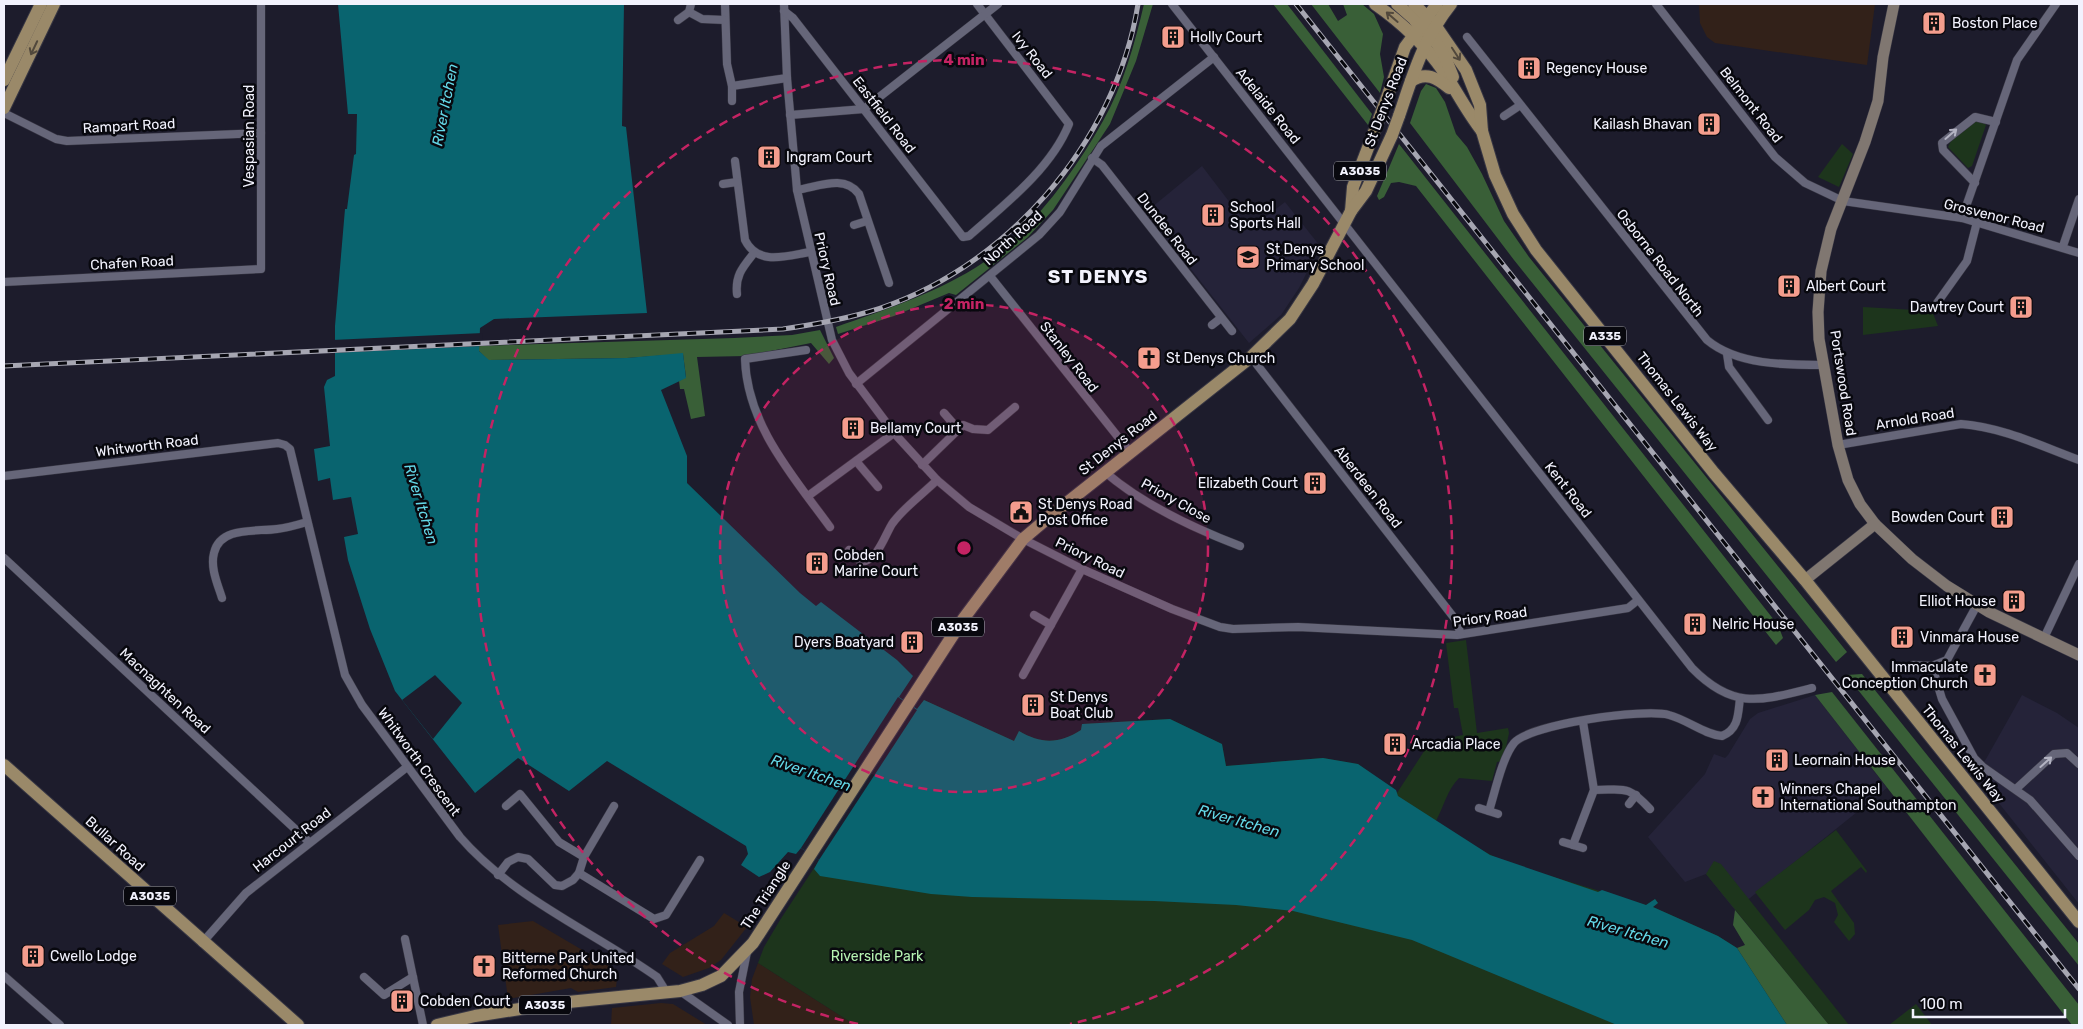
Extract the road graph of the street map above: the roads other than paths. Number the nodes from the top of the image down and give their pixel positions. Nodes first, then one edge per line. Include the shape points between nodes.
1 (41, 4) edge
2 (54, 4) edge
3 (261, 4) edge
4 (724, 4) edge
5 (977, 4) edge
6 (998, 4) edge
7 (1172, 4) edge
8 (1375, 4) edge
9 (1397, 4) edge
10 (1414, 4) edge
11 (1437, 4) edge
12 (1451, 4) edge
13 (1656, 4) edge
14 (1894, 4) edge
15 (2056, 4) edge
16 (784, 7) edge
17 (690, 8) edge
18 (985, 14) junction
19 (678, 20) dead end
20 (725, 20) junction
21 (1424, 27) junction
22 (1467, 37) dead end
23 (1423, 46) junction
24 (1214, 57) junction
25 (787, 78) junction
26 (4, 80) edge
27 (1411, 81) junction
28 (732, 86) junction
29 (1457, 94) junction
30 (732, 101) dead end
31 (1519, 106) junction
32 (4, 108) edge
33 (864, 109) junction
34 (4, 113) edge
35 (790, 115) junction
36 (1504, 116) dead end
37 (1996, 122) junction
38 (1482, 131) junction
39 (261, 133) junction
40 (1092, 158) junction
41 (735, 161) dead end
42 (737, 182) junction
43 (1975, 183) junction
44 (723, 184) dead end
45 (797, 190) junction
46 (2079, 198) edge
47 (1843, 201) junction
48 (1351, 211) junction
49 (1962, 218) junction
50 (867, 221) junction
51 (1978, 222) junction
52 (1345, 223) junction
53 (854, 226) dead end
54 (963, 237) joint
55 (2064, 246) junction
56 (810, 252) junction
57 (754, 253) junction
58 (2079, 253) edge
59 (261, 269) joint
60 (990, 276) junction
61 (4, 282) edge
62 (889, 283) dead end
63 (737, 294) dead end
64 (1937, 303) dead end
65 (1221, 318) junction
66 (1212, 325) dead end
67 (1232, 331) dead end
68 (806, 350) dead end
69 (1727, 354) junction
70 (1251, 357) junction
71 (1823, 365) junction
72 (856, 384) junction
73 (1015, 407) dead end
74 (944, 413) dead end
75 (1768, 420) dead end
76 (958, 429) junction
77 (894, 433) junction
78 (1838, 445) junction
79 (290, 450) joint
80 (1130, 452) junction
81 (2079, 460) edge
82 (856, 461) junction
83 (922, 465) junction
84 (1105, 472) junction
85 (4, 476) edge
86 (937, 480) junction
87 (878, 487) dead end
88 (808, 496) junction
89 (307, 522) junction
90 (1875, 524) junction
91 (830, 527) dead end
92 (1023, 539) junction
93 (1240, 546) dead end
94 (849, 550) dead end
95 (4, 558) edge
96 (2079, 564) edge
97 (1082, 569) junction
98 (215, 576) junction
99 (206, 578) dead end
100 (1804, 580) junction
101 (222, 598) dead end
102 (1638, 600) junction
103 (1977, 605) junction
104 (1034, 615) dead end
105 (1051, 625) junction
106 (1461, 634) junction
107 (2044, 638) junction
108 (2079, 655) edge
109 (1913, 665) dead end
110 (1932, 666) junction
111 (1023, 675) dead end
112 (1812, 688) dead end
113 (1740, 698) junction
114 (1583, 722) junction
115 (2079, 764) edge
116 (4, 765) edge
117 (407, 767) junction
118 (2016, 789) junction
119 (1594, 790) junction
120 (1636, 795) junction
121 (1629, 804) dead end
122 (506, 806) dead end
123 (614, 806) dead end
124 (1479, 808) dead end
125 (1650, 809) dead end
126 (1489, 811) junction
127 (1498, 814) dead end
128 (309, 842) junction
129 (1563, 842) dead end
130 (1573, 845) junction
131 (1584, 848) dead end
132 (810, 854) joint
133 (2079, 856) edge
134 (584, 857) junction
135 (700, 860) dead end
136 (579, 873) junction
137 (498, 875) junction
138 (2079, 922) edge
139 (405, 939) dead end
140 (202, 942) junction
141 (747, 952) junction
142 (4, 976) edge
143 (364, 977) dead end
144 (413, 977) junction
145 (674, 992) junction
146 (60, 1025) edge
147 (298, 1025) edge
148 (423, 1025) edge
149 (437, 1025) edge
150 (728, 1025) edge
151 (740, 1025) edge

1 - 26 main road
2 -> 32 main road
3 - 39 street, Vespasian Road
4 - 20 street
5 - 18 street, Ivy Road
6 - 18 street
7 - 24 street, Adelaide Road
21 -> 8 main road, Thomas Lewis Way / A335
9 - 21 main road
10 - 21 main road, Thomas Lewis Way / A335
11 - 21 main road, St Denys Road / A3035
12 - 21 main road, St Denys Road / A3035
13 - 47 street, Belmont Road via 1775,156 1805,183
14 - 47 street, Portswood Road via 1878,101
15 - 37 street via 2017,60
16 - 25 street, Priory Road
16 - 33 street, Eastfield Road
17 - 19 street
17 - 20 street via 702,19
18 - 33 street
18 - 54 street, Ivy Road via 1068,121 1068,126 1024,188 969,236
20 - 28 street via 727,64
21 - 23 main road, Thomas Lewis Way / A335
21 - 29 main road via 1444,56
21 -> 38 main road, Thomas Lewis Way / A335 via 1458,58 1480,105
21 - 48 main road, St Denys Road / A3035, bridge via 1405,47 1353,187
22 - 31 street, Osborne Road North
23 - 27 main road, St Denys Road / A3035
23 - 29 main road, Thomas Lewis Way / A335
24 - 40 street, North Road via 1101,146
24 - 52 street, Adelaide Road
25 - 28 street
25 - 35 street, Priory Road
27 - 29 main road via 1421,76 1433,76
27 - 48 main road, St Denys Road / A3035, bridge via 1392,135 1366,191
28 - 30 street
29 - 38 main road, Thomas Lewis Way / A335
31 - 36 street
31 - 69 street, Osborne Road North via 1703,336
33 - 35 street
33 - 54 street, Eastfield Road
34 - 39 street, Rampart Road via 67,141
35 - 45 street, Priory Road
37 - 43 street
43 -> 37 street via 1943,150 1942,143 1969,119 1975,117
38 - 100 main road, Thomas Lewis Way / A335 via 1503,195 1536,250
39 - 59 street, Vespasian Road
40 - 60 street, North Road via 1060,212 1039,235
40 - 65 street, Dundee Road via 1102,165
41 - 42 street
42 - 44 street
42 - 57 street via 745,240
43 - 49 street
45 - 50 street via 836,183 850,185 859,194
45 - 56 street, Priory Road
46 - 55 street
47 - 49 street, Grosvenor Road
47 - 71 street, Portswood Road via 1821,271 1818,312
48 - 52 main road, St Denys Road / A3035
49 - 51 street, Grosvenor Road
50 - 53 street
50 - 62 street
51 - 55 street, Grosvenor Road
51 - 64 street via 1967,261
52 - 70 main road, St Denys Road / A3035 via 1303,301 1290,319
52 - 102 street, Kent Road
55 - 58 street, Grosvenor Road
56 - 57 street via 766,258
56 - 72 street, Priory Road via 832,340
57 - 63 street via 738,272
59 - 61 street, Chafen Road
60 - 72 street, North Road
60 - 80 street, Stanley Road
65 - 66 street
65 - 67 street, Dundee Road
68 - 88 street via 746,359 749,391 759,420 776,452
69 - 71 street, Osborne Road North via 1787,365
69 - 75 street via 1729,367 1765,409
70 - 80 main road, St Denys Road / A3035
70 - 106 street, Aberdeen Road via 1455,619
71 - 78 street, Portswood Road
72 - 77 street, Priory Road
73 - 76 street via 988,430 963,425
74 - 76 street
76 - 83 street
77 - 82 street
77 - 83 street, Priory Road
78 - 81 street, Arnold Road via 1961,424 1980,425
78 - 90 street, Portswood Road via 1854,493
79 - 85 street, Whitworth Road via 286,444 278,443
79 - 89 street, Whitworth Crescent
80 - 84 main road, St Denys Road / A3035
82 - 87 street
82 - 88 street
83 - 86 street, Priory Road
84 - 92 main road, St Denys Road / A3035
84 - 93 street, Priory Close via 1175,518
86 - 92 street, Priory Road via 969,507
86 - 94 street via 894,522 878,550 867,561 861,562
88 - 91 street
89 - 98 street via 235,533 220,542 214,553
89 - 117 street, Whitworth Crescent via 345,675 362,705
90 - 100 street
90 - 103 street, Portswood Road via 1922,568
92 - 97 street, Priory Road
92 - 132 main road, St Denys Road / A3035 via 964,618
95 - 128 street, Macnaghten Road
96 - 107 street
97 - 105 street
97 - 106 street, Priory Road via 1220,627
98 - 99 street
98 - 101 street
100 - 138 main road, Thomas Lewis Way / A335
102 - 106 street, Priory Road via 1628,608
102 - 113 street, Kent Road via 1704,680 1723,694
103 - 107 street, Portswood Road
103 - 110 street via 1947,660
104 - 105 street
105 - 111 street
107 - 108 street, Portswood Road
109 - 110 street
110 - 118 street via 1942,699 1974,758
112 - 113 street, Kent Road via 1766,698
113 - 114 street via 1737,722 1722,736 1670,715 1653,712
114 - 119 street
114 - 126 street via 1548,727 1519,739 1508,753
118 -> 115 street via 2054,754 2067,753
116 - 140 main road, Bullar Road / A3035
117 - 128 street, Harcourt Road
117 - 137 street, Whitworth Crescent via 460,838
118 - 133 street via 2041,811
119 - 120 street via 1622,788
119 - 130 street
120 - 121 street
120 - 125 street
122 - 134 street via 520,794 559,842
123 - 134 street
124 - 126 street
126 - 127 street
128 - 140 street, Harcourt Road via 246,893
129 - 130 street
130 - 131 street
132 - 141 main road, The Triangle / A3035
134 - 136 street
135 - 136 street via 666,914 654,919
136 - 137 street via 562,886 555,885 528,859 518,857 508,862
137 - 145 street, Whitworth Crescent via 657,977
139 - 144 street
140 - 147 main road, Bullar Road / A3035
141 - 145 main road, The Triangle / A3035 via 720,976 702,985
141 - 151 street, The Triangle via 740,982
142 - 146 street
143 - 144 street via 384,995
144 - 148 street
145 - 149 main road, A3035 via 558,1003
145 - 150 street, Whitworth Crescent

